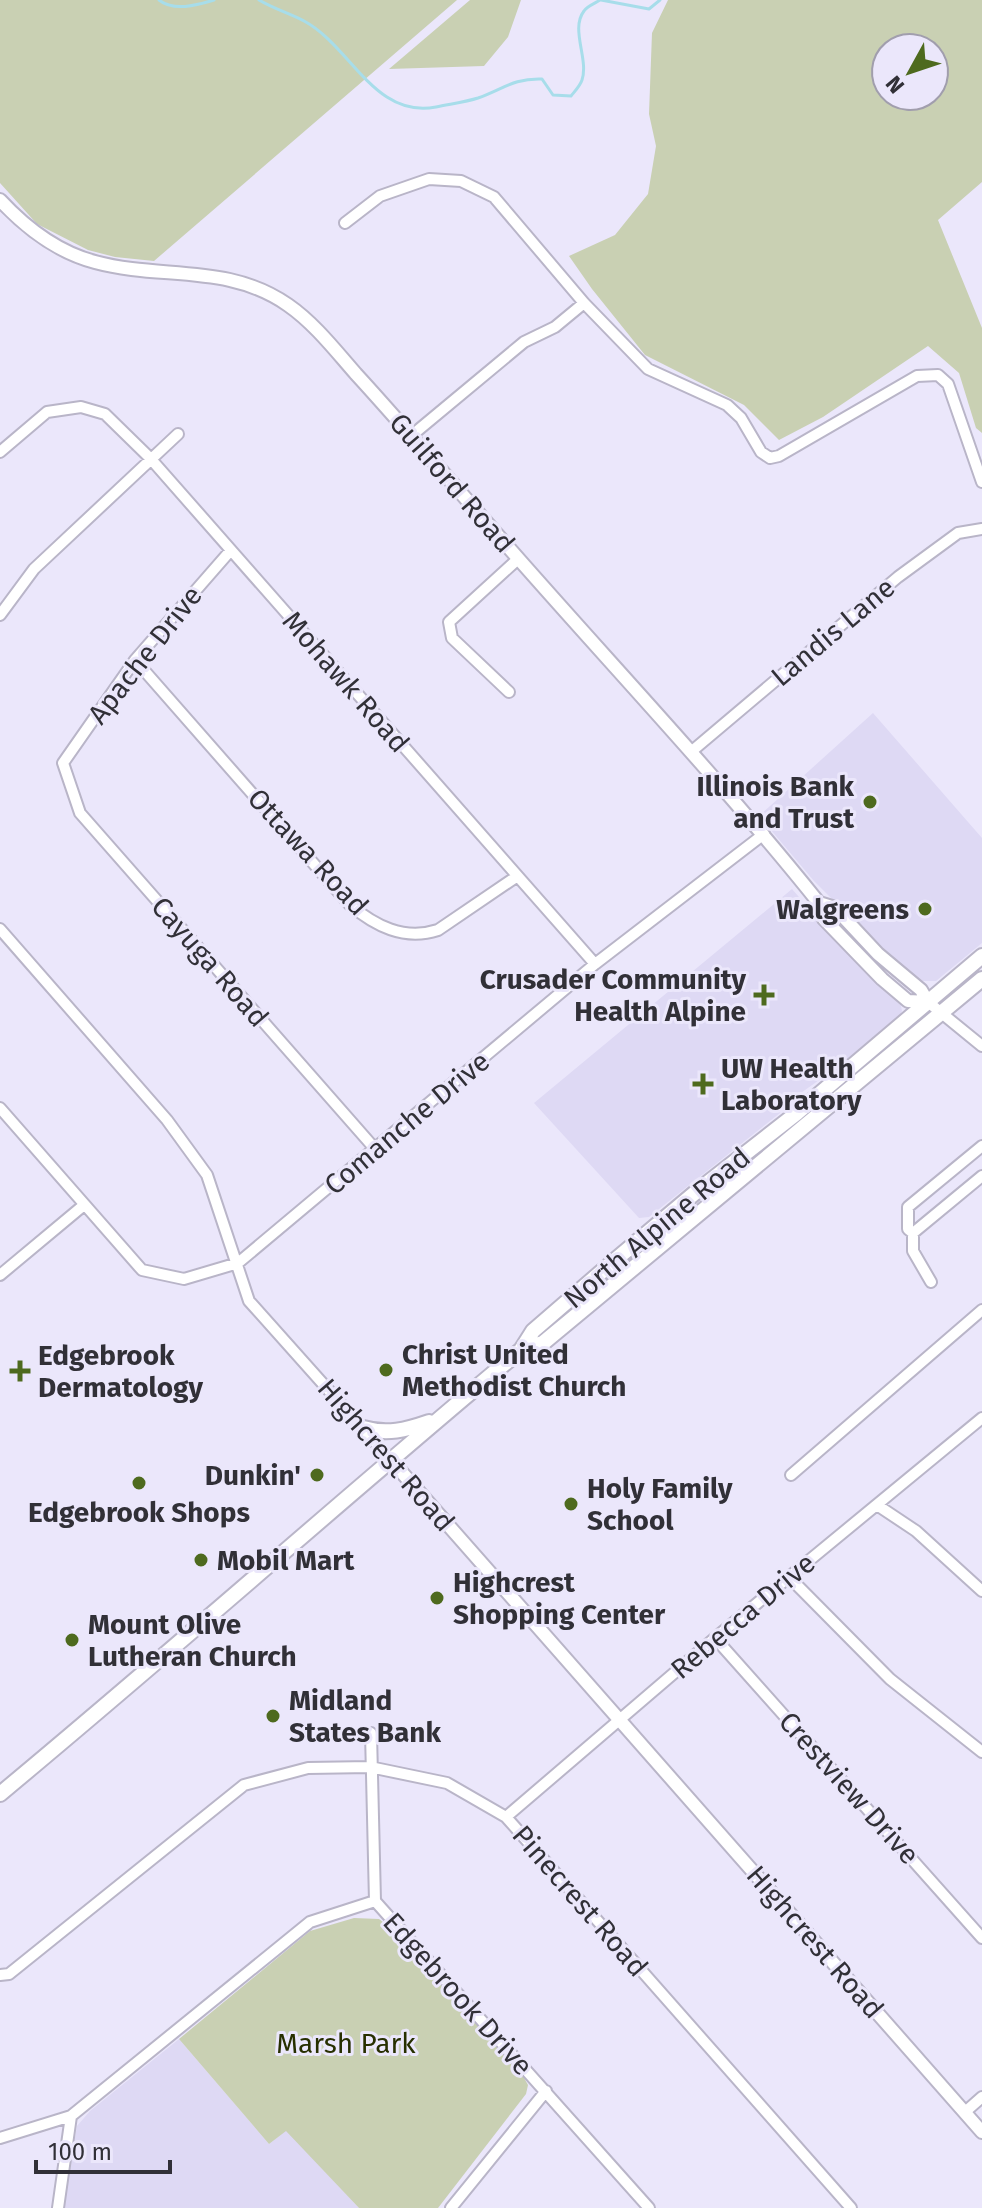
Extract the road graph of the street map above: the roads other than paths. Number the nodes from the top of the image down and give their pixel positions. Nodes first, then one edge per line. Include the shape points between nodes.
1 (0, 200) edge
2 (345, 223) dead end
3 (584, 303) junction
4 (178, 434) dead end
5 (411, 436) junction
6 (0, 452) edge
7 (150, 458) junction
8 (982, 482) edge
9 (982, 529) edge
10 (231, 550) junction
11 (518, 559) junction
12 (0, 615) edge
13 (135, 660) junction
14 (509, 692) dead end
15 (692, 751) junction
16 (63, 763) joint
17 (764, 834) junction
18 (516, 877) junction
19 (0, 929) edge
20 (982, 956) edge
21 (595, 964) junction
22 (982, 979) edge
23 (928, 1002) junction
24 (942, 1013) junction
25 (982, 1046) edge
26 (0, 1108) edge
27 (982, 1146) edge
28 (376, 1150) junction
29 (982, 1176) edge
30 (84, 1205) junction
31 (913, 1233) junction
32 (238, 1263) junction
33 (0, 1275) edge
34 (931, 1282) dead end
35 (982, 1310) edge
36 (521, 1350) junction
37 (982, 1418) edge
38 (437, 1419) junction
39 (363, 1428) junction
40 (390, 1459) junction
41 (791, 1475) dead end
42 (877, 1505) junction
43 (789, 1577) junction
44 (982, 1591) edge
45 (715, 1638) junction
46 (619, 1720) junction
47 (371, 1733) dead end
48 (982, 1752) edge
49 (370, 1767) junction
50 (0, 1794) edge
51 (506, 1817) junction
52 (375, 1901) junction
53 (982, 1938) edge
54 (0, 1975) edge
55 (546, 2091) junction
56 (982, 2097) edge
57 (965, 2112) junction
58 (71, 2116) junction
59 (982, 2132) edge
60 (0, 2138) edge
61 (58, 2208) edge
62 (451, 2208) edge
63 (649, 2208) edge
64 (851, 2208) edge

1 - 5 street, Guilford Road via 32,230 75,256 234,279 268,292 314,329
2 - 3 street via 380,196 429,179 461,181 494,197
3 - 5 street via 555,327 524,342
3 - 8 street via 648,369 727,405 770,458 917,376 938,375 948,384
4 - 7 street
5 - 11 street, Guilford Road
6 - 7 street, Mohawk Road via 47,412 71,407 105,414
7 - 10 street, Mohawk Road
7 - 12 street via 34,569
9 - 15 street, Landis Lane via 958,533 898,577
10 - 13 street, Apache Drive
10 - 18 street, Mohawk Road
11 - 14 street via 449,622 452,638
11 - 15 street, Guilford Road
13 - 16 street, Apache Drive
13 - 18 street, Ottawa Road via 367,919 402,934 426,934
15 - 17 street, Guilford Road
16 - 28 street, Cayuga Road via 80,813
17 - 21 street, Comanche Drive
17 - 23 street, Guilford Road via 819,903 835,908
18 - 21 street, Mohawk Road
19 - 32 street, Highcrest Road via 167,1120 207,1175
20 - 23 main road, North Alpine Road
21 - 28 street, Comanche Drive
22 - 24 main road, North Alpine Road
23 - 24 street
23 - 36 main road, North Alpine Road via 614,1261 533,1331
24 - 25 street
24 - 36 main road, North Alpine Road via 543,1343
26 - 30 street
27 - 31 street via 908,1207 908,1229
28 - 32 street, Comanche Drive
29 - 31 street
30 - 32 street via 142,1270 184,1279
30 - 33 street
31 - 34 street via 913,1251
32 - 39 street, Highcrest Road via 249,1301
35 - 41 street
36 - 38 main road, North Alpine Road
37 - 42 street, Rebecca Drive
38 - 39 main road via 402,1431
38 - 40 main road, North Alpine Road
39 - 40 street, Highcrest Road
40 - 46 street, Highcrest Road
40 - 50 main road, North Alpine Road
42 - 43 street, Rebecca Drive
42 - 44 street via 916,1531
43 - 45 street, Rebecca Drive
43 - 48 street via 890,1679
45 - 46 street, Rebecca Drive
45 - 53 street, Crestview Drive
46 - 51 street, Rebecca Drive
46 - 57 street, Highcrest Road
47 - 49 street
49 - 51 street, Pinecrest Road via 447,1783
49 - 52 street
49 - 54 street, Pinecrest Road via 308,1768 244,1785 9,1974
51 - 64 street, Pinecrest Road
52 - 55 street, Edgebrook Drive
52 - 58 street, Edgebrook Drive via 310,1922
55 - 62 street
55 - 63 street, Edgebrook Drive
56 - 57 street
57 - 59 street, Highcrest Road
58 - 60 street, Edgebrook Drive
58 - 61 street

